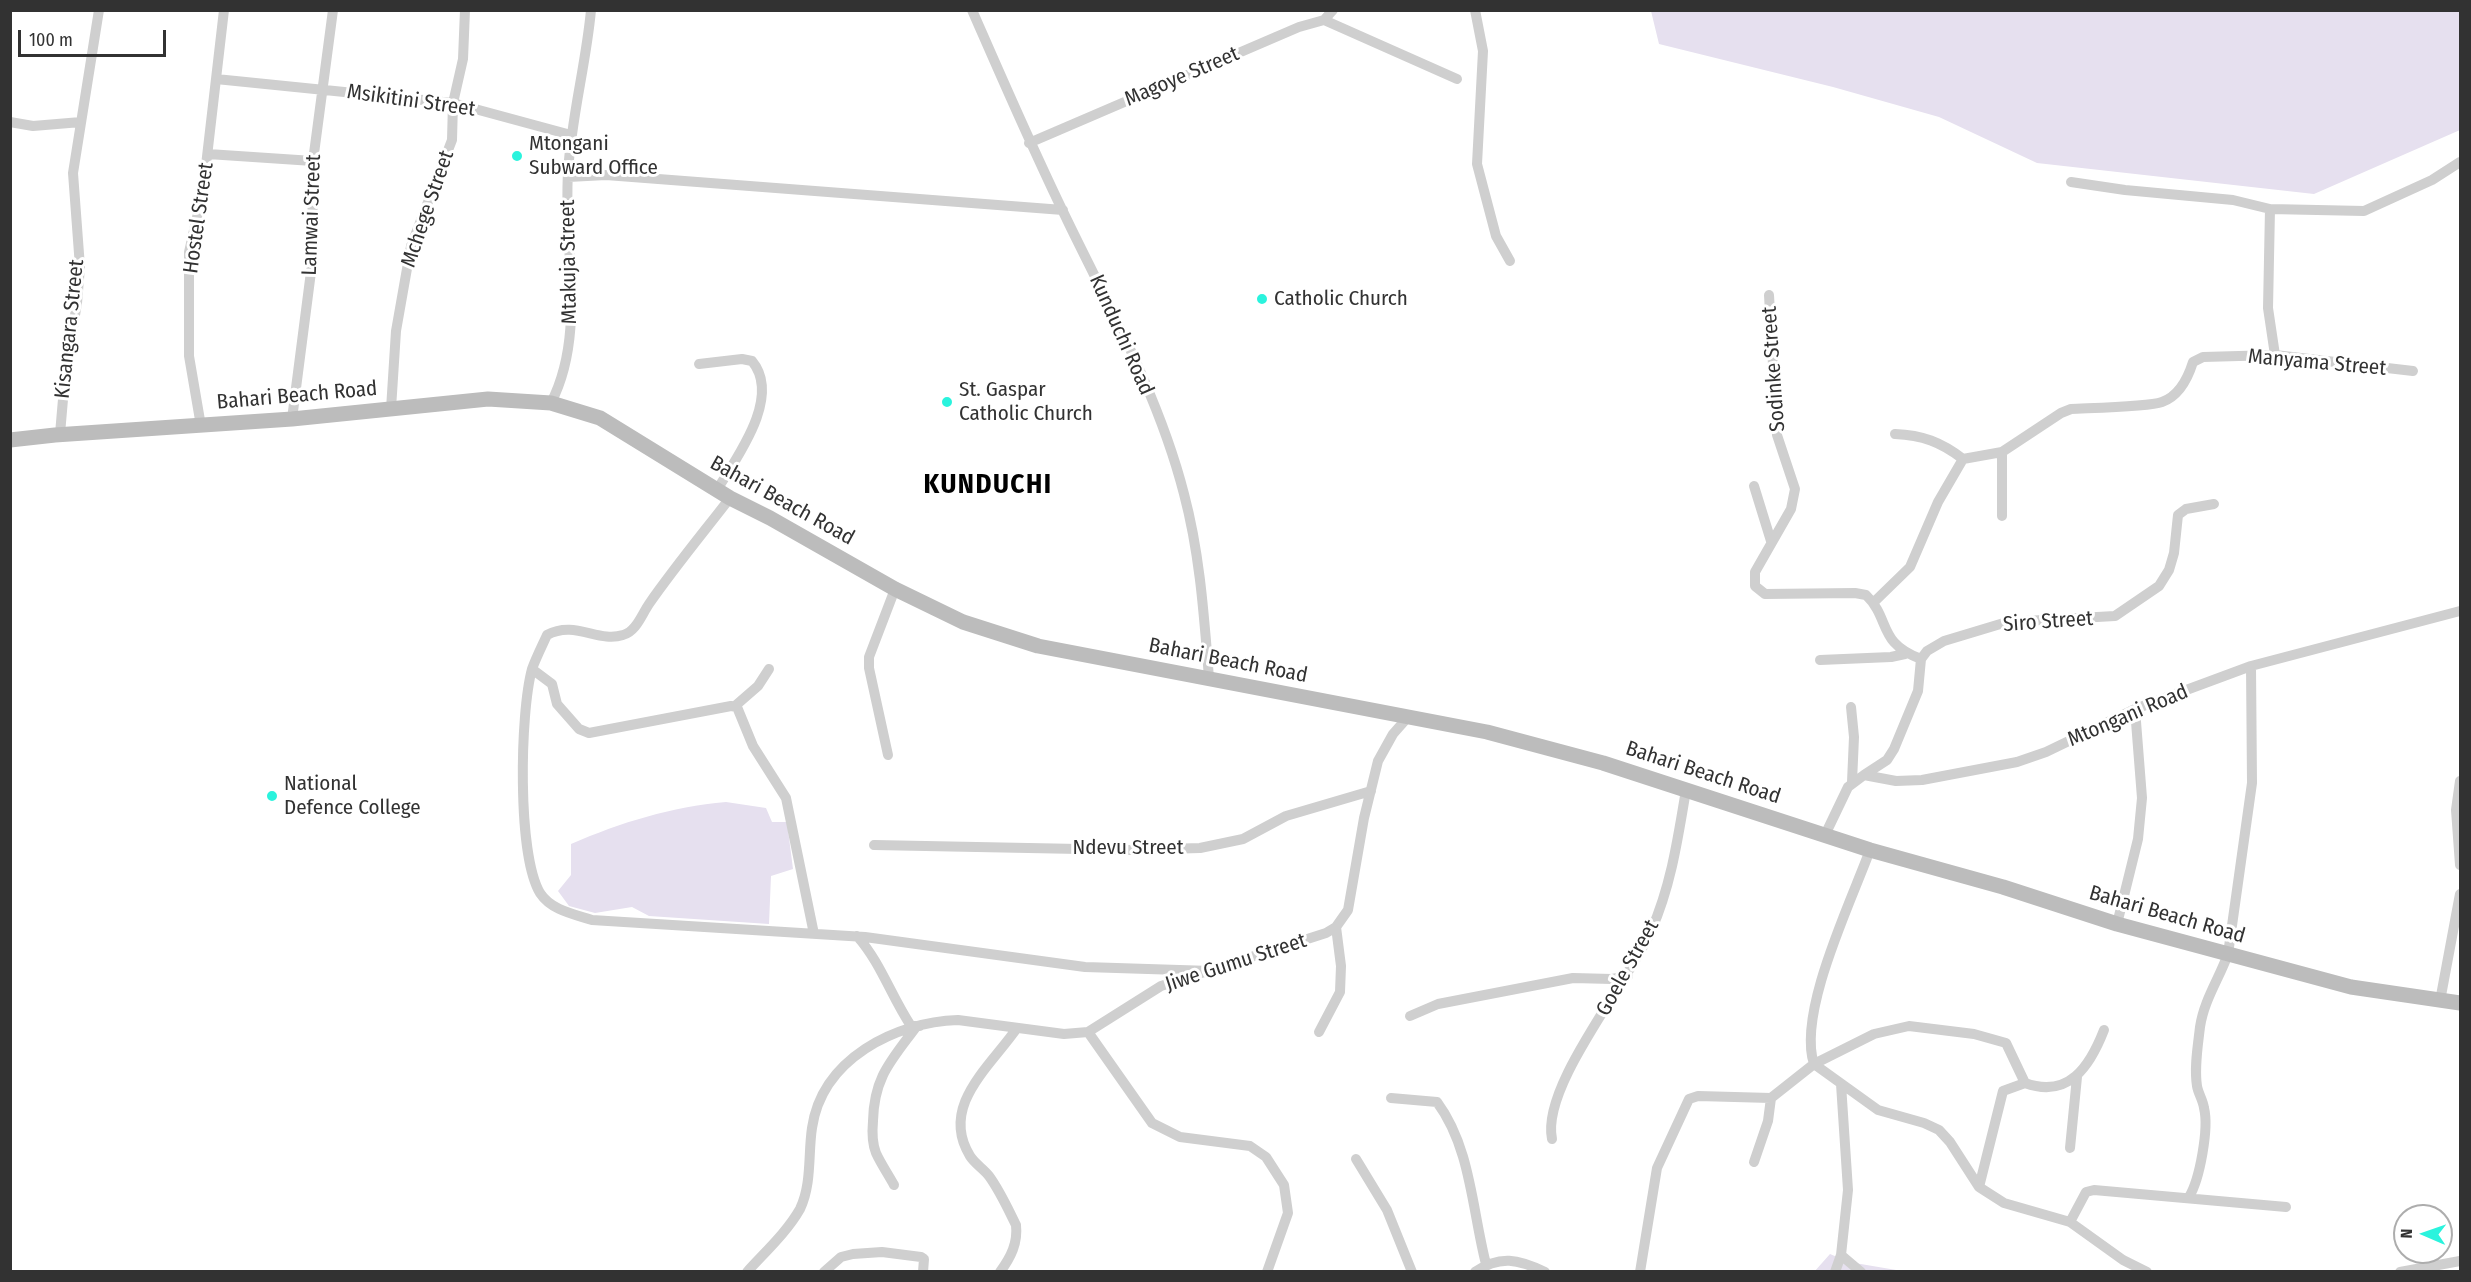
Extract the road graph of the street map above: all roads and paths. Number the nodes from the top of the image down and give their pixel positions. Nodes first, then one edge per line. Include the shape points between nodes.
1 (99, 10) edge
2 (224, 10) edge
3 (333, 10) edge
4 (465, 10) edge
5 (591, 10) edge
6 (972, 10) edge
7 (1333, 10) edge
8 (1475, 10) edge
9 (1323, 20) junction
10 (216, 79) junction
11 (1457, 79) dead end
12 (321, 88) junction
13 (453, 103) junction
14 (10, 122) edge
15 (81, 122) junction
16 (571, 135) junction
17 (1029, 143) junction
18 (208, 154) junction
19 (313, 161) junction
20 (2460, 162) edge
21 (568, 177) junction
22 (2071, 182) dead end
23 (2270, 209) junction
24 (1063, 210) junction
25 (1510, 261) dead end
26 (1769, 295) dead end
27 (2275, 355) junction
28 (699, 364) dead end
29 (2413, 371) dead end
30 (551, 403) junction
31 (391, 409) junction
32 (291, 419) junction
33 (201, 426) junction
34 (60, 434) junction
35 (1895, 434) dead end
36 (10, 440) edge
37 (2002, 452) junction
38 (1963, 459) junction
39 (1754, 486) dead end
40 (724, 494) junction
41 (2214, 504) dead end
42 (2002, 516) dead end
43 (1771, 541) junction
44 (895, 589) junction
45 (1873, 603) junction
46 (2460, 611) edge
47 (1905, 654) junction
48 (1921, 659) junction
49 (1820, 660) dead end
50 (2251, 666) junction
51 (532, 669) junction
52 (769, 669) dead end
53 (1209, 678) junction
54 (735, 706) junction
55 (1851, 707) dead end
56 (2135, 709) junction
57 (1408, 717) junction
58 (888, 755) dead end
59 (1864, 775) junction
60 (2460, 781) edge
61 (1852, 782) junction
62 (1371, 790) junction
63 (1686, 790) junction
64 (1825, 835) junction
65 (874, 845) dead end
66 (1870, 850) junction
67 (2460, 865) edge
68 (2460, 894) edge
69 (2116, 924) junction
70 (1336, 927) junction
71 (814, 934) junction
72 (857, 936) junction
73 (2228, 954) junction
74 (1211, 971) junction
75 (1628, 976) junction
76 (2440, 1001) junction
77 (2460, 1003) edge
78 (1410, 1016) dead end
79 (918, 1027) junction
80 (1017, 1028) junction
81 (2104, 1030) dead end
82 (1088, 1032) junction
83 (1319, 1032) dead end
84 (1814, 1064) junction
85 (2077, 1077) junction
86 (2025, 1083) junction
87 (1841, 1084) junction
88 (1391, 1098) dead end
89 (1771, 1098) junction
90 (1552, 1139) dead end
91 (2070, 1148) dead end
92 (1356, 1159) dead end
93 (1754, 1162) dead end
94 (894, 1185) dead end
95 (1979, 1187) junction
96 (2189, 1197) junction
97 (2286, 1207) dead end
98 (2070, 1222) junction
99 (1841, 1256) junction
100 (2460, 1261) edge
101 (1486, 1264) junction
102 (747, 1272) edge
103 (824, 1272) edge
104 (923, 1272) edge
105 (1000, 1272) edge
106 (1267, 1272) edge
107 (1412, 1272) edge
108 (1474, 1272) edge
109 (1545, 1272) edge
110 (1640, 1272) edge
111 (1835, 1272) edge
112 (1861, 1272) edge
113 (2147, 1272) edge
114 (2400, 1272) edge

1 - 15 street, Kisangara Street
2 - 10 street, Hostel Street
3 - 12 street, Lamwai Street
4 - 13 street, Mchege Street via 463,59
5 - 16 street, Mtakuja Street
6 - 17 street, Kunduchi Road
7 - 9 street, Magoye Street
8 - 25 street via 1484,51 1477,164 1496,236
9 - 11 street
9 - 17 street, Magoye Street
10 - 12 street, Msikitini Street
10 - 18 street, Hostel Street
12 - 13 street, Msikitini Street
12 - 19 street, Lamwai Street
13 - 16 street, Msikitini Street
13 - 31 street, Mchege Street via 452,140 411,246 396,331
14 - 15 street via 33,126
15 - 34 street, Kisangara Street via 73,172 80,267
16 - 21 street, Mtakuja Street
17 - 24 street, Kunduchi Road
18 - 19 street
18 - 33 street, Hostel Street via 189,252 189,356
19 - 32 street, Lamwai Street via 312,264
20 - 23 street via 2432,180 2364,211
21 - 24 street via 617,176
21 - 30 street, Mtakuja Street via 568,363
22 - 23 street via 2233,200
23 - 27 street via 2268,308
24 - 53 street, Kunduchi Road via 1128,343 1184,493 1200,569
26 - 43 street, Sodinke Street via 1778,435 1795,489 1791,509
27 - 29 street, Manyama Street
27 - 37 street, Manyama Street via 2197,359 2180,389 2164,402 2061,412
28 - 40 street via 752,361 759,369 764,388
30 - 31 street, Bahari Beach Road via 488,399
30 - 40 street, Bahari Beach Road via 600,418
31 - 32 street, Bahari Beach Road
32 - 33 street, Bahari Beach Road
33 - 34 street, Bahari Beach Road
34 - 36 street, Bahari Beach Road
35 - 38 street via 1918,435 1946,445
37 - 38 street, Manyama Street
37 - 42 street
38 - 45 street via 1938,502 1910,567
39 - 43 street
40 - 44 street, Bahari Beach Road
40 - 51 street via 632,631 615,636 571,629 553,632 547,635
41 - 48 street, Siro Street via 2186,509 2178,515 2175,553 2169,570 2159,585 2115,616 2007,622 1935,645
43 - 45 street, Sodinke Street via 1753,577 1761,592 1860,593
44 - 53 street, Bahari Beach Road via 963,622 1038,646
44 - 58 street via 869,657
45 - 47 street via 1884,629
46 - 50 street, Mtongani Road
47 - 48 street
47 - 49 street
48 - 59 street via 1918,691 1894,749 1887,760
50 - 56 street, Mtongani Road
50 - 73 street via 2252,783
51 - 54 street via 552,684 557,704 579,729 589,733
51 - 71 street via 524,738 528,851 532,875 541,894 556,909 592,920
52 - 54 street via 758,686
53 - 57 street, Bahari Beach Road
54 - 71 street via 753,746 786,798
55 - 61 street
56 - 59 street, Mtongani Road via 2017,762 1922,780 1896,781
56 - 69 street via 2142,798 2138,838
57 - 62 street via 1378,761
57 - 63 street, Bahari Beach Road via 1486,732
59 - 61 street
60 - 67 street via 2456,810
61 - 64 street
62 - 65 street, Ndevu Street via 1286,816 1243,839 1200,848
62 - 70 street via 1348,909
63 - 64 street, Bahari Beach Road
63 - 75 street, Goele Street via 1667,892
64 - 66 street, Bahari Beach Road
66 - 69 street, Bahari Beach Road
66 - 84 street via 1815,998 1809,1037
68 - 76 street
69 - 73 street, Bahari Beach Road
70 - 74 street, Jiwe Gumu Street
70 - 83 street via 1340,992
71 - 72 street
72 - 74 street via 1085,967
72 - 79 street via 876,959 902,1013 911,1026
73 - 76 street, Bahari Beach Road via 2351,987
73 - 96 street via 2207,997 2200,1024 2197,1086 2205,1109 2205,1137
74 - 82 street, Jiwe Gumu Street via 1161,986
75 - 78 street via 1573,978 1437,1004
75 - 90 street, Goele Street via 1573,1061 1558,1095
76 - 77 street, Bahari Beach Road
79 - 80 street, Jiwe Gumu Street via 940,1020 958,1020
79 - 94 street via 890,1059 873,1098 872,1137
79 - 102 street, Jiwe Gumu Street via 861,1050 832,1080 815,1112 800,1209
80 - 82 street, Jiwe Gumu Street via 1064,1034
80 - 105 street via 974,1082 960,1121 970,1156 989,1176 1016,1225 1011,1255
81 - 85 street via 2095,1053
82 - 106 street via 1152,1123 1180,1137 1250,1146 1266,1157 1284,1185 1288,1213
84 - 86 street via 1874,1034 1909,1026 1974,1034 2006,1043
84 - 87 street
84 - 89 street
85 - 86 street via 2040,1088
85 - 91 street
86 - 95 street via 2003,1091
87 - 95 street via 1878,1110 1939,1130
87 - 99 street via 1848,1190
88 - 101 street via 1437,1102 1449,1120 1466,1169
89 - 93 street via 1768,1121
89 - 110 street via 1689,1099 1657,1168
92 - 107 street via 1388,1210
95 - 98 street via 2004,1203
96 - 97 street
96 - 98 street via 2086,1192
98 - 113 street via 2123,1260
99 - 111 street
99 - 112 street
100 - 114 street
101 - 108 street
101 - 109 street via 1492,1260 1508,1261
103 - 104 street via 841,1257 882,1252 921,1257

